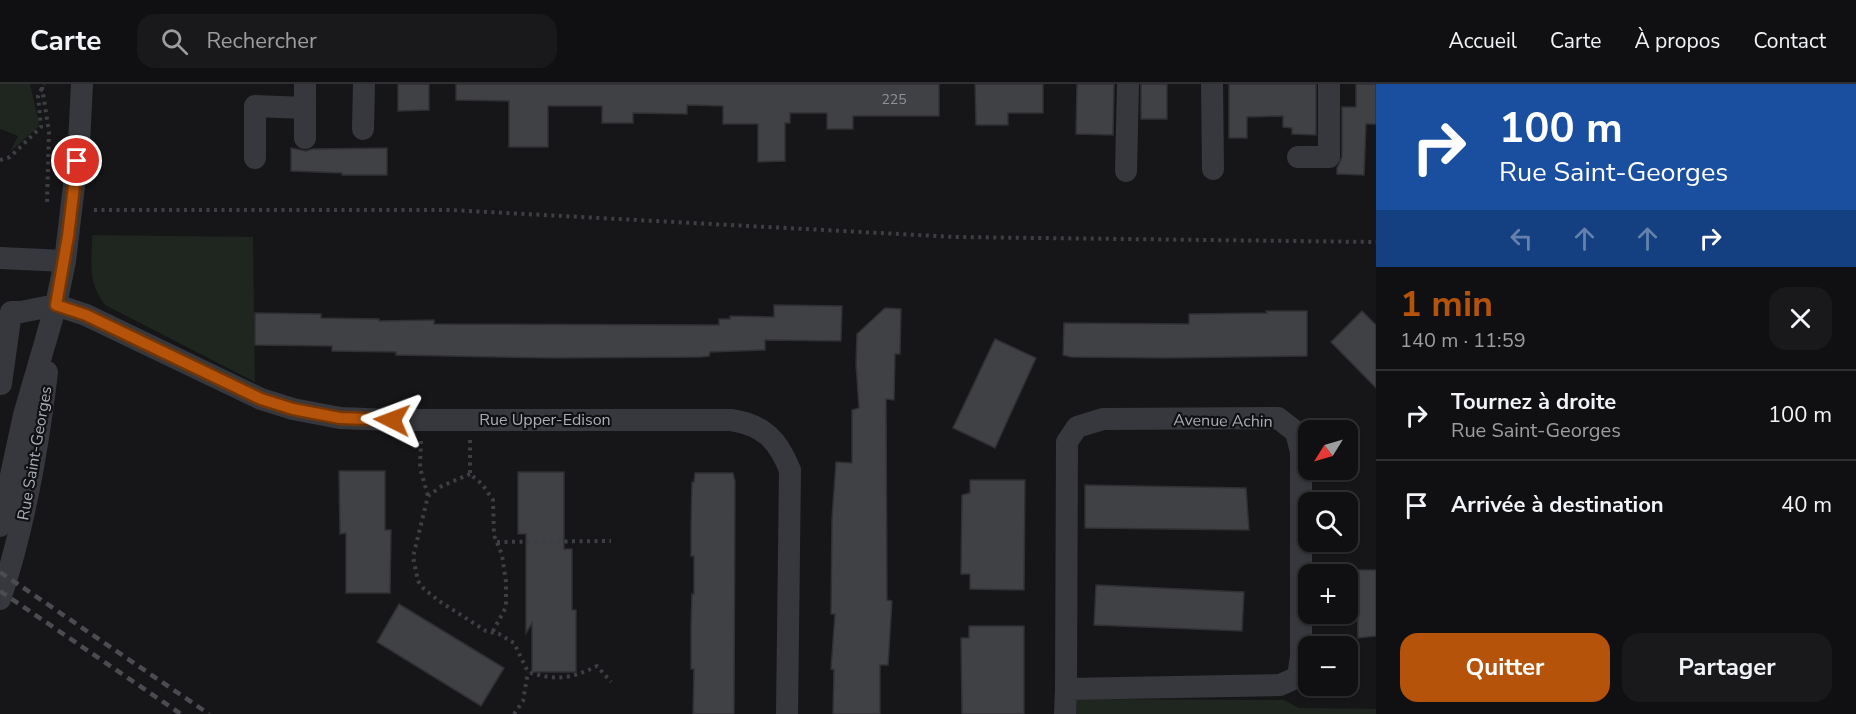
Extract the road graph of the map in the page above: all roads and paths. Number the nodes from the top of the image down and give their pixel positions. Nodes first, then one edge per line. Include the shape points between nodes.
1 (82, 84) edge
2 (305, 84) edge
3 (364, 84) edge
4 (1128, 84) edge
5 (1212, 84) edge
6 (1329, 84) edge
7 (43, 85) edge
8 (305, 108) junction
9 (363, 129) dead end
10 (305, 138) dead end
11 (1298, 157) dead end
12 (255, 158) dead end
13 (0, 160) edge
14 (1213, 169) dead end
15 (1126, 171) dead end
16 (47, 206) dead end
17 (91, 210) dead end
18 (1376, 242) edge
19 (0, 258) edge
20 (64, 261) junction
21 (56, 305) junction
22 (1, 384) edge
23 (38, 392) junction
24 (421, 438) dead end
25 (470, 438) dead end
26 (470, 474) junction
27 (428, 495) junction
28 (0, 526) edge
29 (611, 541) dead end
30 (497, 542) junction
31 (0, 598) edge
32 (492, 633) junction
33 (528, 672) junction
34 (611, 682) dead end
35 (1066, 689) junction
36 (514, 714) edge
37 (787, 714) edge
38 (1065, 714) edge

1 - 20 street, Rue Saint-Georges via 77,166
2 - 8 street
3 - 9 street
4 - 15 street
5 - 14 street
6 - 11 street via 1329,157
7 - 13 path via 38,96 41,127 10,157
7 - 16 path via 49,132
8 - 10 street
8 - 12 street via 255,106
17 - 18 path via 450,210 955,237
19 - 20 street
20 - 21 street, Rue Saint-Georges
21 - 22 street via 11,312
21 - 23 street, Rue Saint-Georges
21 - 37 street, Rue Upper-Edison via 86,315 261,399 340,418 731,420 758,427 783,452 790,470
22 - 23 street
23 - 28 street, Rue Saint-Georges
23 - 31 street, Rue Saint-Georges via 42,420 18,541
24 - 27 path via 420,468
25 - 26 path
26 - 27 path
26 - 30 path via 483,484 493,500
27 - 32 path via 413,557 418,581 439,601
29 - 30 path
30 - 32 path via 507,597
32 - 33 path via 514,643
33 - 34 path via 548,678 572,677 597,666
33 - 36 path via 523,701
35 - 35 street, Avenue Achin via 1280,685 1298,677 1301,452 1296,432 1278,418 1103,419 1077,427 1067,442
35 - 38 street, Avenue Achin

